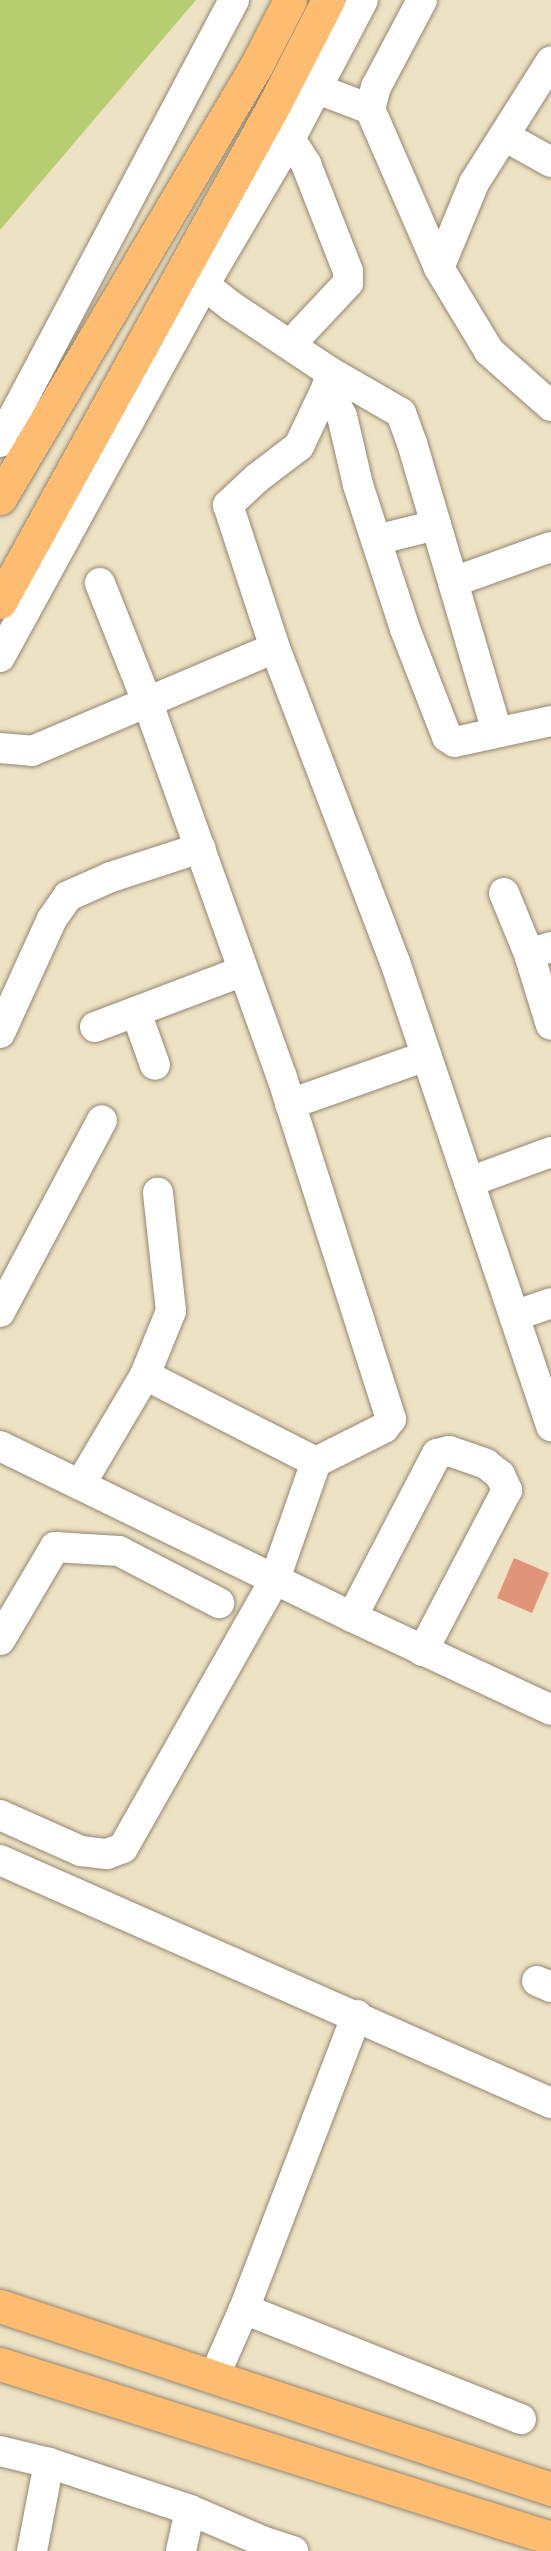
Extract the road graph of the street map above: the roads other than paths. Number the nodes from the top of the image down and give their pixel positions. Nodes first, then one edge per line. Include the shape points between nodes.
1 (234, 0) edge
2 (290, 0) edge
3 (328, 0) edge
4 (363, 0) edge
5 (422, 0) edge
6 (551, 61) edge
7 (256, 66) junction
8 (302, 83) junction
9 (370, 109) junction
10 (504, 136) junction
11 (290, 139) junction
12 (551, 162) edge
13 (438, 268) junction
14 (194, 277) junction
15 (301, 333) dead end
16 (329, 380) junction
17 (551, 406) edge
18 (0, 442) edge
19 (3, 486) edge
20 (436, 525) junction
21 (376, 540) junction
22 (551, 547) edge
23 (453, 582) junction
24 (100, 583) dead end
25 (0, 602) edge
26 (276, 648) junction
27 (0, 657) edge
28 (147, 701) junction
29 (551, 721) edge
30 (497, 732) junction
31 (0, 748) edge
32 (200, 848) junction
33 (504, 893) dead end
34 (540, 950) edge
35 (243, 971) junction
36 (136, 1012) junction
37 (551, 1025) edge
38 (94, 1027) dead end
39 (0, 1033) edge
40 (426, 1056) junction
41 (156, 1065) dead end
42 (290, 1104) junction
43 (102, 1120) dead end
44 (551, 1152) edge
45 (469, 1182) junction
46 (158, 1193) dead end
47 (551, 1303) edge
48 (0, 1312) edge
49 (514, 1316) junction
50 (145, 1375) junction
51 (551, 1426) edge
52 (0, 1446) edge
53 (316, 1462) junction
54 (80, 1485) junction
55 (275, 1579) junction
56 (219, 1603) dead end
57 (351, 1617) junction
58 (0, 1640) edge
59 (423, 1651) junction
60 (551, 1710) edge
61 (0, 1815) edge
62 (0, 1860) edge
63 (357, 2015) junction
64 (551, 2103) edge
65 (0, 2306) edge
66 (244, 2309) junction
67 (0, 2364) edge
68 (214, 2377) junction
69 (521, 2419) dead end
70 (0, 2451) edge
71 (49, 2463) junction
72 (551, 2489) edge
73 (190, 2510) junction
74 (551, 2538) edge
75 (33, 2551) edge
76 (181, 2551) edge
77 (293, 2551) edge

1 - 18 street
2 - 7 main road
3 - 8 main road
4 - 8 street
5 - 9 street via 376,87
6 - 10 street
7 - 8 street
7 - 19 main road
8 - 9 street
8 - 11 street
8 - 14 main road
9 - 13 street
10 - 12 street
10 - 13 street via 474,183
11 - 14 street
11 - 15 street via 306,164 348,271 348,284
13 - 17 street via 489,351
14 - 16 street
14 - 25 main road
14 - 27 street
16 - 20 street via 401,413
16 - 21 street
16 - 26 street via 299,446 228,505
20 - 21 street
20 - 23 street
21 - 30 street via 447,737 455,742
22 - 23 street
23 - 30 street
24 - 28 street
26 - 28 street
26 - 40 street via 395,962
28 - 31 street via 32,751
28 - 32 street
29 - 30 street
32 - 35 street
32 - 39 street via 111,877 68,896 52,919
33 - 34 street
34 - 37 street
35 - 36 street
35 - 42 street
36 - 38 street
36 - 41 street
40 - 42 street
40 - 45 street
42 - 53 street via 391,1419 384,1428
43 - 48 street
44 - 45 street
45 - 49 street
46 - 50 street via 171,1311
47 - 49 street
49 - 51 street
50 - 53 street
50 - 54 street
52 - 54 street
53 - 55 street
54 - 55 street
55 - 57 street
55 - 61 street via 123,1848 107,1854 81,1851
56 - 58 street via 119,1551 55,1546
57 - 59 street
57 - 59 street via 436,1454 449,1451 486,1464 500,1475 507,1490
59 - 60 street
62 - 63 street
63 - 64 street
63 - 66 street
65 - 68 main road
66 - 68 street
66 - 69 street
67 - 74 main road
68 - 72 main road
70 - 71 street
71 - 73 street
71 - 75 street
73 - 76 street
73 - 77 street

